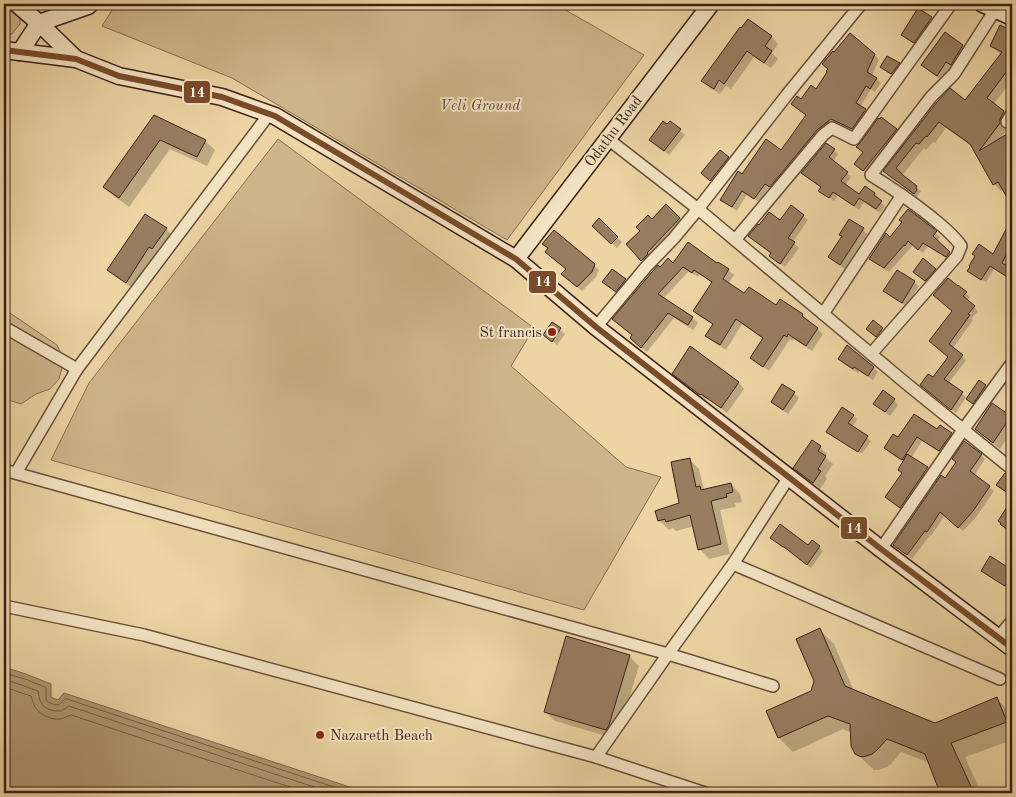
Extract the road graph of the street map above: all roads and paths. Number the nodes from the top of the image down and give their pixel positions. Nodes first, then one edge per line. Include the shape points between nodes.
1 (17, 4) edge
2 (90, 4) edge
3 (861, 4) edge
4 (951, 4) edge
5 (705, 6) edge
6 (989, 7) edge
7 (1012, 17) edge
8 (39, 23) junction
9 (4, 50) edge
10 (20, 52) junction
11 (76, 58) junction
12 (270, 113) junction
13 (608, 139) junction
14 (902, 195) junction
15 (698, 209) junction
16 (735, 240) junction
17 (516, 260) junction
18 (823, 314) junction
19 (4, 327) edge
20 (596, 327) junction
21 (871, 354) junction
22 (1012, 363) edge
23 (77, 369) junction
24 (964, 430) junction
25 (1012, 469) edge
26 (4, 470) edge
27 (16, 473) junction
28 (789, 477) junction
29 (881, 549) junction
30 (733, 564) junction
31 (4, 606) edge
32 (1012, 621) edge
33 (998, 638) junction
34 (1012, 648) edge
35 (668, 654) junction
36 (1000, 679) dead end
37 (773, 686) dead end
38 (596, 757) junction
39 (705, 793) edge

1 - 8 main road
2 - 8 main road
3 - 15 street
4 - 16 street via 854,139 832,128 823,135
5 - 13 main road, Odathu Road
6 - 7 main road
6 - 14 street via 954,74 931,97 871,175
8 - 10 main road
8 - 11 main road
9 - 10 main road
10 - 11 main road
11 - 12 main road via 119,76 222,97
12 - 17 main road
12 - 23 street
13 - 15 street
13 - 17 main road, Odathu Road
14 - 18 street
14 - 21 street via 956,238 961,246 956,256
15 - 16 street
15 - 20 street
16 - 18 street
17 - 20 main road
18 - 21 street
19 - 23 street
20 - 28 main road
21 - 24 street
22 - 24 street
23 - 27 street
24 - 25 street
24 - 29 street
26 - 27 street
27 - 35 street
28 - 29 main road
28 - 30 street
29 - 33 main road
30 - 35 street
30 - 36 street
31 - 38 street via 144,634
32 - 33 street
33 - 34 main road
35 - 37 street
35 - 38 street
38 - 39 street

